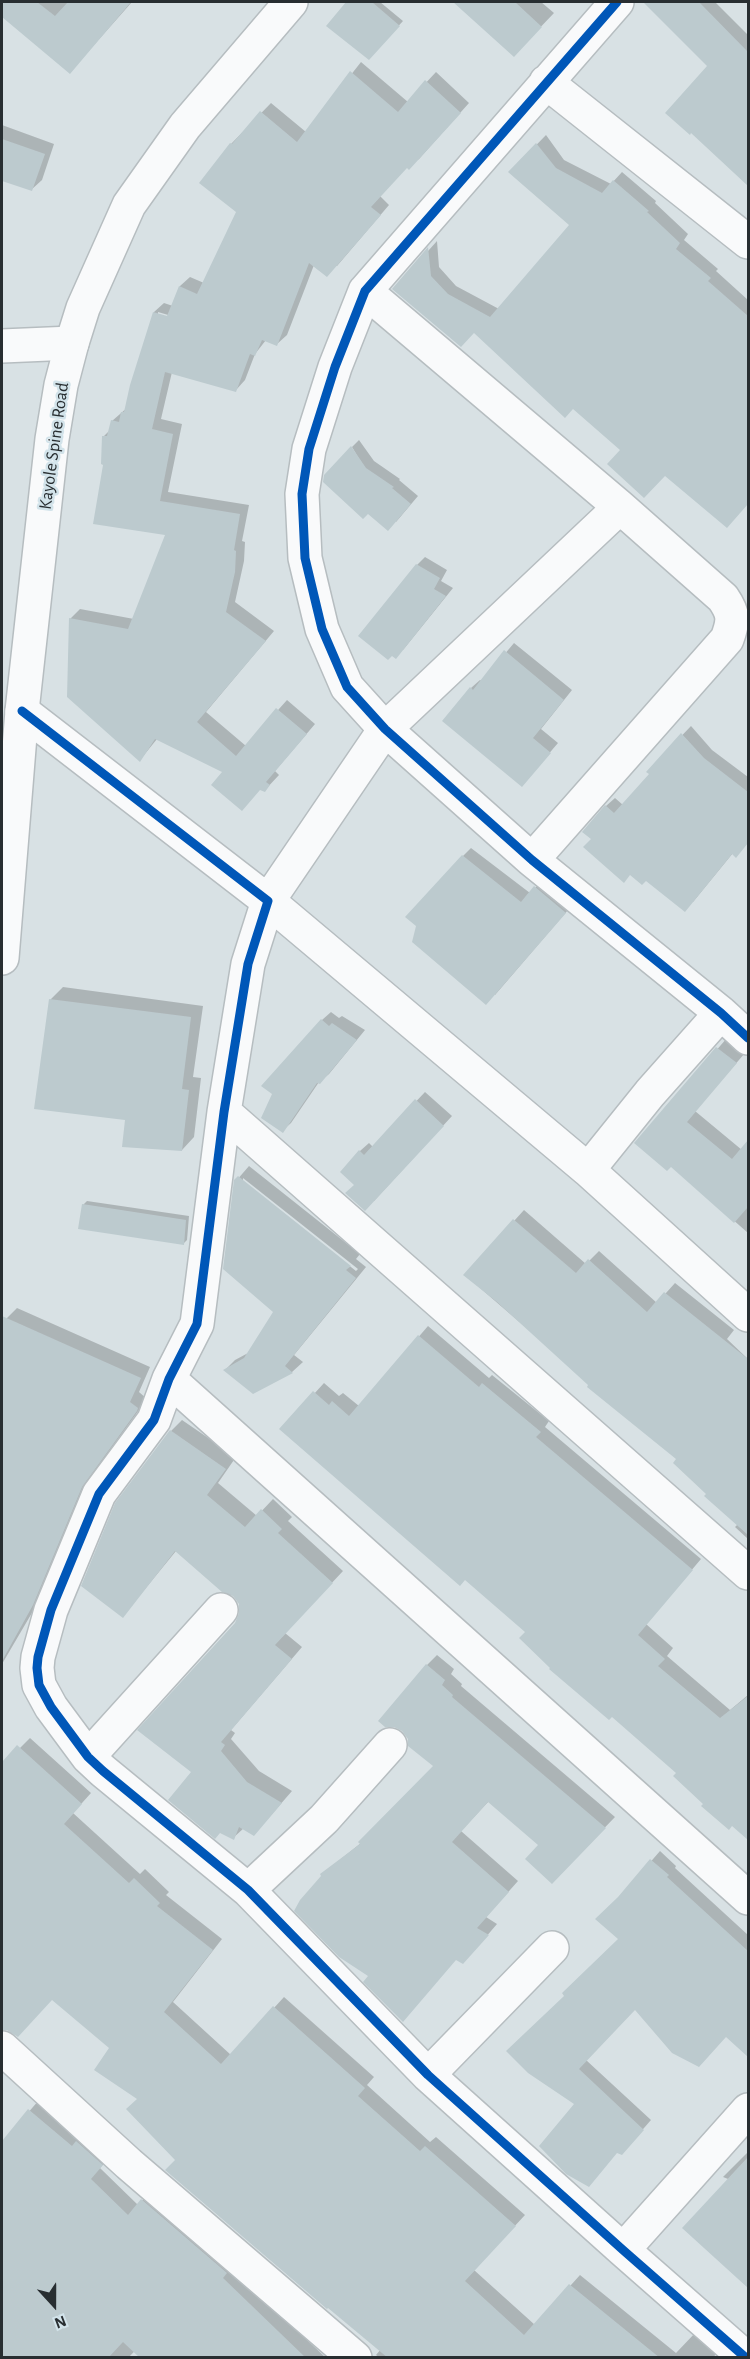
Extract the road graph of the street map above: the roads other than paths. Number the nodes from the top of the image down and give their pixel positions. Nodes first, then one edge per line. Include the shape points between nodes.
1 (291, 2) edge
2 (617, 2) edge
3 (546, 82) junction
4 (748, 242) edge
5 (365, 291) junction
6 (72, 343) junction
7 (2, 346) edge
8 (620, 507) junction
9 (740, 602) edge
10 (22, 711) junction
11 (385, 729) junction
12 (532, 860) junction
13 (268, 901) junction
14 (2, 958) edge
15 (721, 1013) junction
16 (748, 1038) edge
17 (224, 1112) junction
18 (588, 1170) junction
19 (748, 1315) edge
20 (169, 1379) junction
21 (748, 1573) edge
22 (221, 1610) dead end
23 (390, 1745) dead end
24 (88, 1757) junction
25 (248, 1890) junction
26 (748, 1898) edge
27 (552, 1948) dead end
28 (2, 2048) edge
29 (428, 2075) junction
30 (748, 2110) edge
31 (623, 2250) junction
32 (355, 2358) edge
33 (746, 2358) edge

1 - 6 street, Kayole Spine Road via 185,126 129,205 83,308
2 - 3 street
3 - 4 street
3 - 5 street
5 - 8 street
5 - 11 street via 309,449 302,494 305,558 322,629 347,687
6 - 7 street
6 - 10 street, Kayole Spine Road via 52,439
8 - 9 street via 723,598
8 - 11 street
9 - 12 street via 727,639
10 - 13 street
10 - 14 street, Kayole Spine Road
11 - 12 street
11 - 13 street
12 - 15 street
13 - 17 street via 248,964
13 - 18 street
15 - 16 street
15 - 18 street
17 - 20 street via 197,1324
17 - 21 street
18 - 19 street
20 - 24 street via 154,1420 99,1494 51,1610 38,1657 39,1685
20 - 26 street
22 - 24 street
23 - 25 street via 324,1819
24 - 25 street
25 - 29 street
27 - 29 street
28 - 32 street via 129,2164
29 - 31 street
30 - 31 street
31 - 33 street

